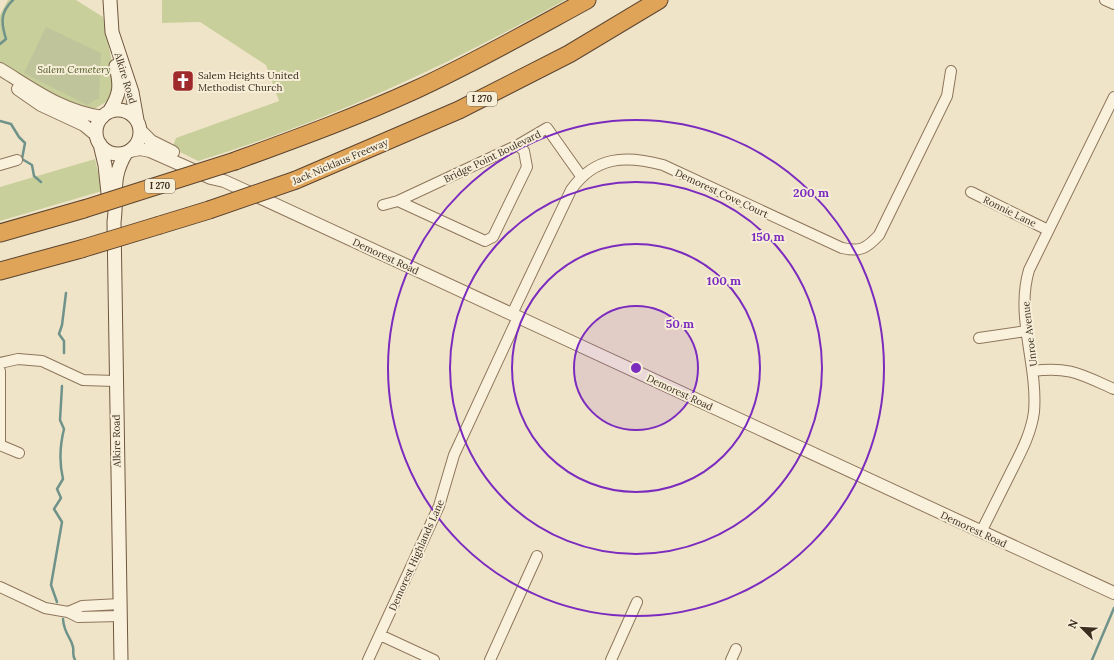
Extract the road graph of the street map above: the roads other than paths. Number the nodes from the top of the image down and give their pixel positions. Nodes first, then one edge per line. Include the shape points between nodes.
1 (110, 0) edge
2 (587, 0) edge
3 (659, 0) edge
4 (113, 37) junction
5 (0, 69) edge
6 (951, 71) dead end
7 (0, 78) edge
8 (1114, 97) edge
9 (106, 114) junction
10 (138, 125) junction
11 (98, 139) junction
12 (518, 145) junction
13 (128, 152) junction
14 (17, 160) dead end
15 (0, 165) edge
16 (581, 176) junction
17 (224, 181) junction
18 (972, 192) dead end
19 (398, 201) junction
20 (383, 205) dead end
21 (114, 222) junction
22 (1048, 230) junction
23 (0, 233) edge
24 (0, 271) edge
25 (515, 316) junction
26 (1026, 331) junction
27 (979, 338) dead end
28 (0, 363) edge
29 (0, 371) edge
30 (1033, 371) junction
31 (115, 381) junction
32 (1114, 389) edge
33 (1, 390) edge
34 (19, 453) dead end
35 (981, 532) junction
36 (537, 556) dead end
37 (0, 587) edge
38 (1114, 593) edge
39 (637, 602) dead end
40 (120, 610) junction
41 (380, 635) junction
42 (736, 649) dead end
43 (121, 660) edge
44 (368, 660) edge
45 (434, 660) edge
46 (490, 660) edge
47 (611, 660) edge
48 (731, 660) edge

1 - 4 main road, Alkire Road
2 - 23 highway, I 270, bridge via 484,57 355,116 235,161
3 - 24 highway, Jack Nicklaus Freeway / I 270, bridge via 569,54 466,106 296,180 209,210
4 - 9 main road, Alkire Road via 111,49 119,89 116,100
4 - 10 main road, Alkire Road via 132,92
5 - 9 street via 58,104 81,113
6 - 16 street, Demorest Cove Court via 947,96 879,235 869,246 856,251 842,248 662,165 641,159 616,160 592,168
7 - 11 street via 41,105 84,125
8 - 22 street, Unroe Avenue
9 - 10 main road via 123,110 131,114
9 - 11 main road via 98,124
10 - 13 main road via 138,141
10 - 17 street, Demorest Road via 158,145 213,172
11 - 13 main road via 113,153
11 - 21 main road, Alkire Road
12 - 16 street, Bridge Point Boulevard via 547,128
12 - 19 street, Bridge Point Boulevard
12 - 19 street via 524,151 527,167 493,237 489,240 485,241
13 - 17 street, Demorest Road via 140,149 150,151 210,178
13 - 21 main road, Alkire Road via 116,174
14 - 15 street
16 - 25 street, Demorest Cove Court via 564,203
17 - 25 street, Demorest Road
18 - 22 street, Ronnie Lane
19 - 20 street, Bridge Point Boulevard
21 - 31 main road, Alkire Road
22 - 26 street, Unroe Avenue via 1026,282
25 - 35 street, Demorest Road
25 - 41 street, Demorest Highlands Lane via 454,455 439,506
26 - 27 street
26 - 30 street, Unroe Avenue
28 - 31 street via 18,359 42,361 83,380
29 - 33 street
30 - 32 street via 1060,369 1076,372
30 - 35 street, Unroe Avenue via 1031,426 1024,446
31 - 40 main road, Alkire Road
33 - 34 street via 0,445
35 - 38 street, Demorest Road
36 - 46 street
37 - 40 street via 45,608 68,612 82,606
39 - 47 street
40 - 43 main road, Alkire Road
41 - 44 street, Demorest Highlands Lane
41 - 45 street
42 - 48 street

